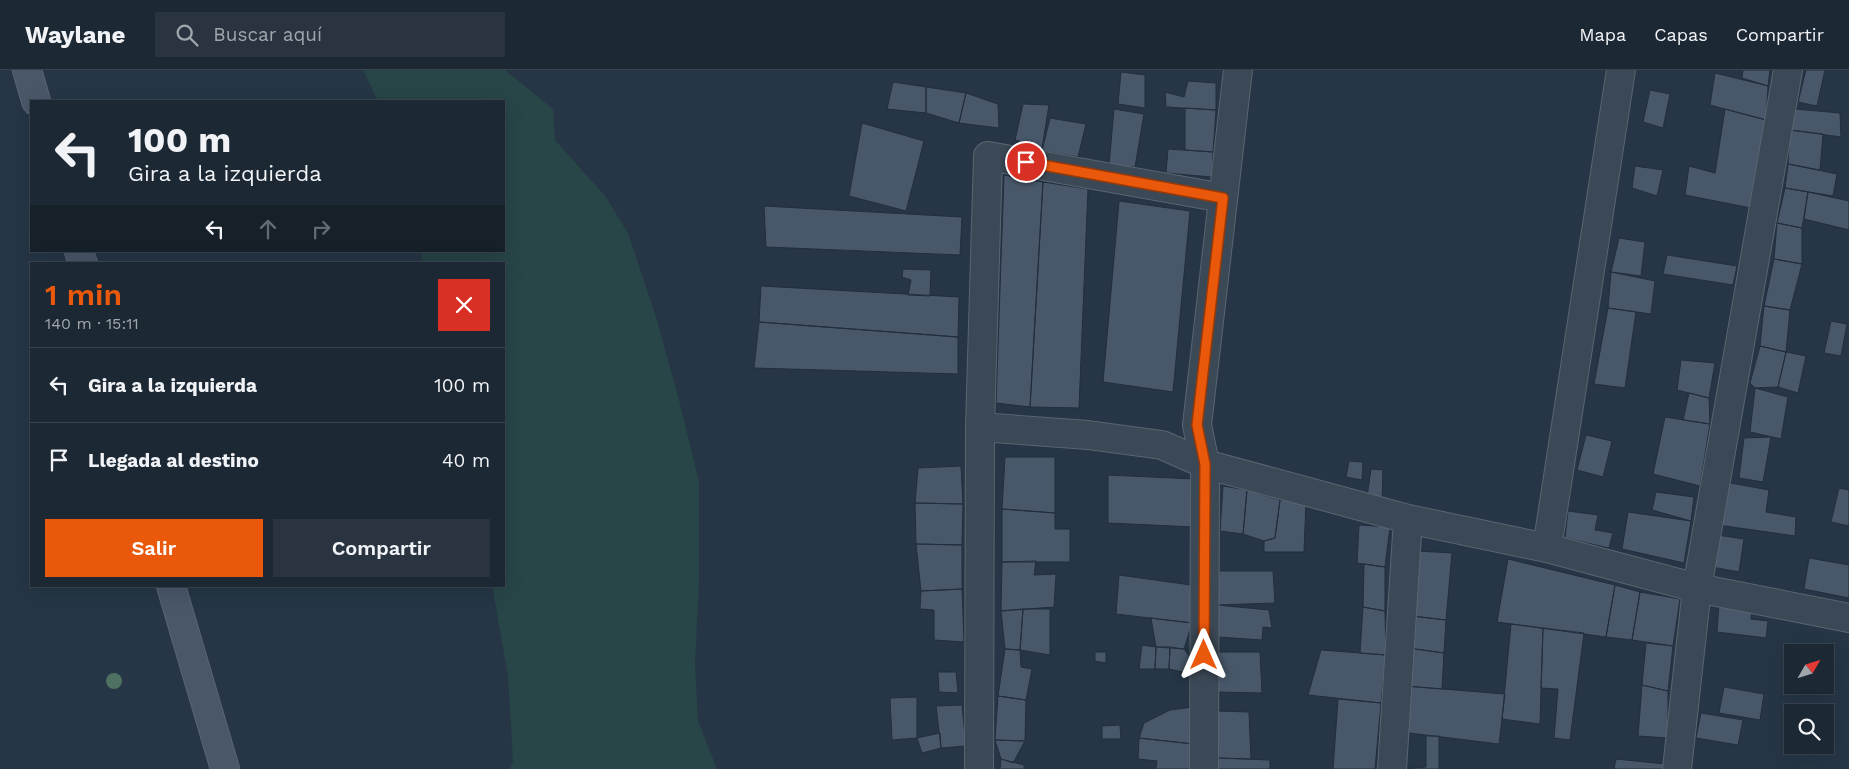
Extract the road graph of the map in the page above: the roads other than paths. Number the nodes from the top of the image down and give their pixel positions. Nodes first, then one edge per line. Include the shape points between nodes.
1 (27, 70) edge
2 (1238, 70) edge
3 (1620, 70) edge
4 (1788, 70) edge
5 (36, 100) edge
6 (1223, 198) junction
7 (980, 427) junction
8 (1205, 464) junction
9 (1408, 519) junction
10 (1547, 548) junction
11 (171, 587) edge
12 (1697, 588) junction
13 (1849, 618) edge
14 (225, 769) edge
15 (979, 769) edge
16 (1204, 769) edge
17 (1392, 769) edge
18 (1678, 769) edge

1 - 5 main road
2 - 6 street
3 - 10 street
4 - 12 street
6 - 7 street via 988,156
6 - 8 street via 1197,425
7 - 8 street via 1088,435 1162,445
7 - 15 street
8 - 9 street
8 - 16 street
9 - 10 street
9 - 17 street
10 - 12 street
11 - 14 main road
12 - 13 street
12 - 18 street

